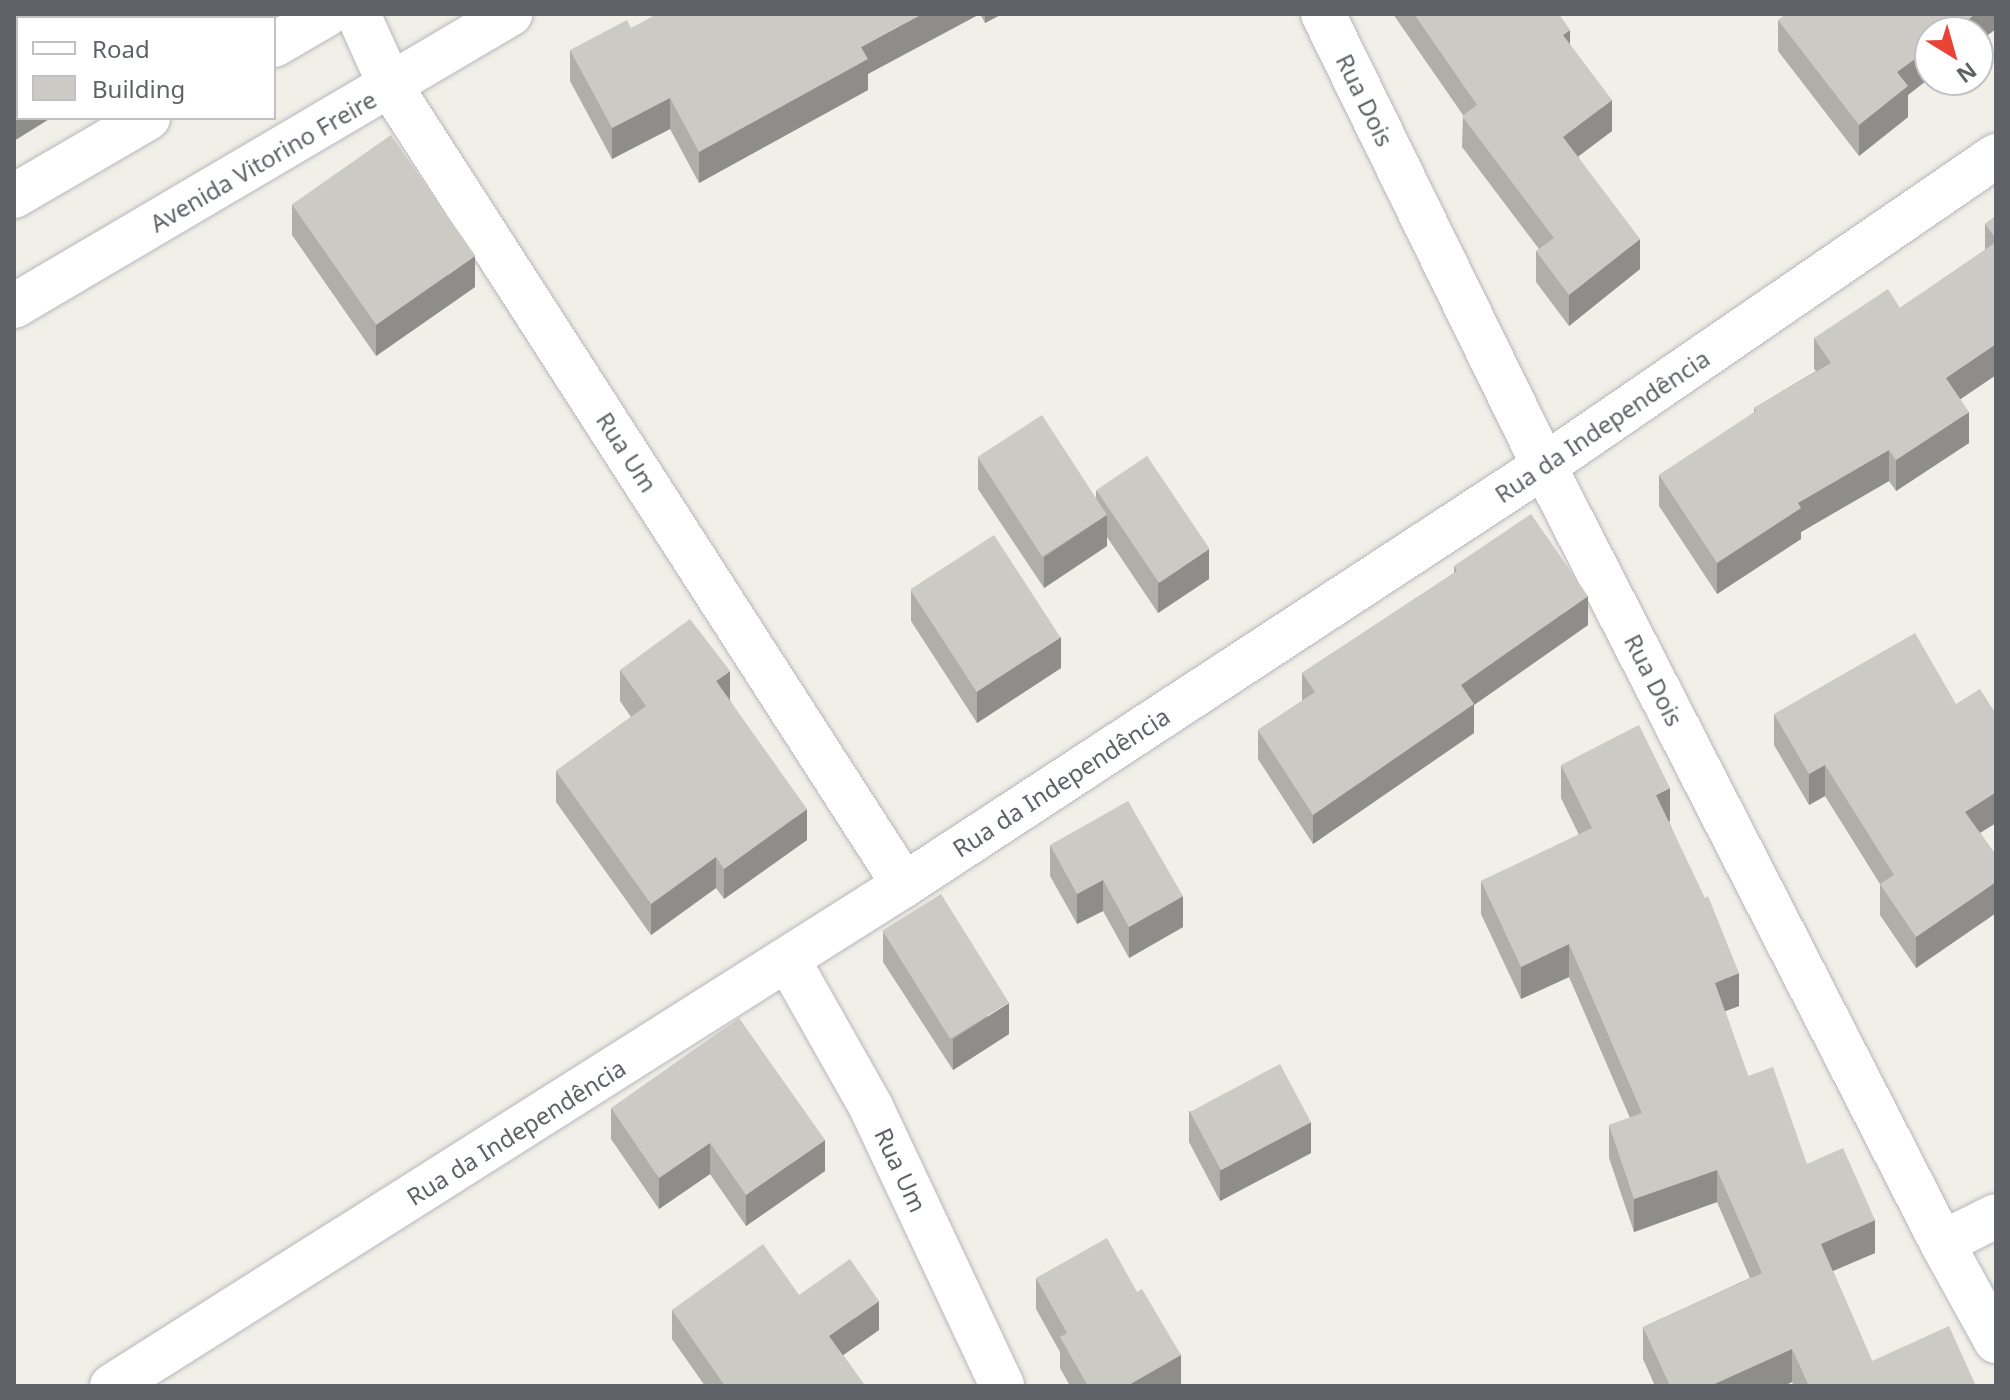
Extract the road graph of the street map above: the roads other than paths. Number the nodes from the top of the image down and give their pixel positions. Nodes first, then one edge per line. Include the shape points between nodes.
1 (327, 14) edge
2 (358, 14) edge
3 (510, 14) edge
4 (1323, 14) edge
5 (276, 44) edge
6 (391, 87) junction
7 (145, 120) edge
8 (1996, 156) edge
9 (14, 196) edge
10 (14, 306) edge
11 (1544, 466) junction
12 (904, 885) junction
13 (788, 960) junction
14 (1996, 1216) edge
15 (1942, 1243) junction
16 (1996, 1341) edge
17 (112, 1386) edge
18 (1002, 1386) edge

1 - 5 street
2 - 6 street, Rua Um
3 - 6 street, Avenida Vitorino Freire
4 - 11 street, Rua Dois
6 - 10 street, Avenida Vitorino Freire
6 - 12 street, Rua Um
7 - 9 street
8 - 11 street, Rua da Independência
11 - 12 street, Rua da Independência
11 - 15 street, Rua Dois
12 - 13 street, Rua da Independência
13 - 17 street, Rua da Independência
13 - 18 street, Rua Um via 871,1107
14 - 15 street
15 - 16 street, Rua Dois

